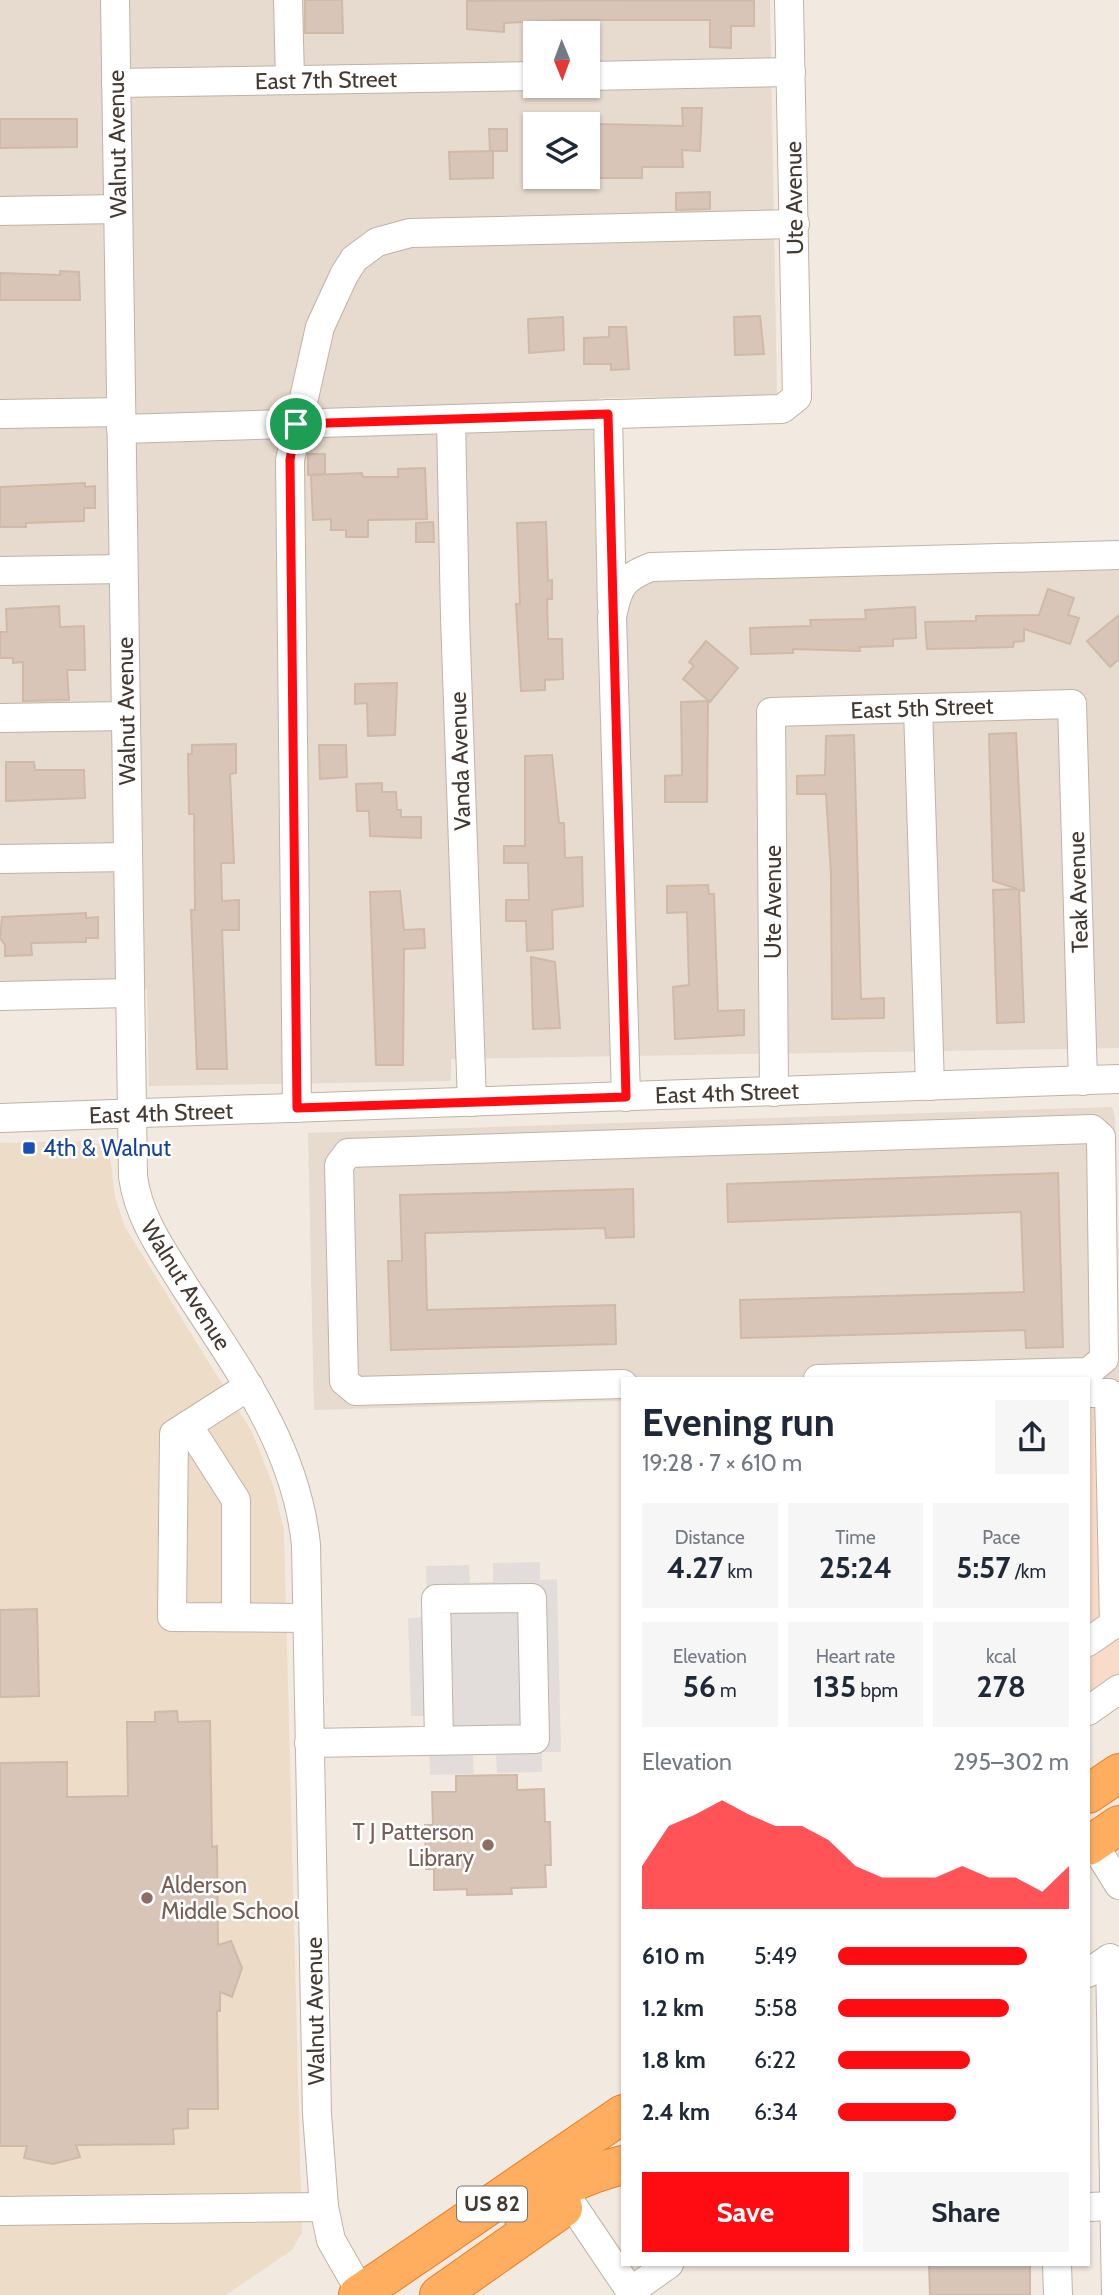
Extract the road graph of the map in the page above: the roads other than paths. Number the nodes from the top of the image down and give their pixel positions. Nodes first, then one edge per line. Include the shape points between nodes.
1 (115, 0) edge
2 (288, 0) edge
3 (789, 0) edge
4 (791, 72) junction
5 (523, 76) edge
6 (600, 76) edge
7 (290, 80) junction
8 (116, 83) junction
9 (118, 209) junction
10 (0, 211) edge
11 (795, 224) junction
12 (0, 414) edge
13 (608, 414) junction
14 (451, 419) junction
15 (121, 420) junction
16 (296, 424) junction
17 (1119, 555) edge
18 (123, 569) junction
19 (0, 571) edge
20 (612, 617) junction
21 (1073, 704) joint
22 (918, 708) junction
23 (771, 712) joint
24 (126, 716) junction
25 (0, 718) edge
26 (128, 857) junction
27 (0, 859) edge
28 (130, 993) junction
29 (0, 996) edge
30 (1119, 1079) edge
31 (1083, 1080) junction
32 (930, 1086) junction
33 (774, 1092) junction
34 (677, 1095) junction
35 (626, 1097) junction
36 (472, 1102) junction
37 (297, 1108) junction
38 (131, 1114) junction
39 (0, 1118) edge
40 (679, 1141) junction
41 (895, 1377) edge
42 (621, 1384) edge
43 (249, 1386) junction
44 (1090, 1393) edge
45 (188, 1425) junction
46 (236, 1618) junction
47 (307, 1618) junction
48 (1090, 1642) edge
49 (1119, 1689) edge
50 (1090, 1710) edge
51 (439, 1740) junction
52 (309, 1743) junction
53 (1119, 1773) edge
54 (1090, 1793) edge
55 (1100, 1838) edge
56 (1119, 1885) edge
57 (1090, 1972) edge
58 (1101, 2102) edge
59 (621, 2115) edge
60 (1102, 2161) edge
61 (621, 2166) edge
62 (621, 2167) edge
63 (571, 2203) junction
64 (1102, 2206) edge
65 (324, 2207) junction
66 (0, 2211) edge
67 (667, 2266) edge
68 (1057, 2266) edge
69 (632, 2293) edge
70 (368, 2295) edge
71 (439, 2295) edge
72 (1058, 2295) edge
73 (1116, 2295) edge

1 - 8 street, Walnut Avenue
2 - 7 street
3 - 4 street, Ute Avenue
4 - 6 street
4 - 11 street, Ute Avenue
5 - 7 street, East 7th Street
7 - 8 street, East 7th Street
8 - 9 street, Walnut Avenue
9 - 10 street
9 - 15 street, Walnut Avenue
11 - 13 street, Ute Avenue via 797,397 782,409
11 - 16 street via 410,233 377,242 354,259 320,327
12 - 15 street
13 - 14 street
13 - 20 street
14 - 16 street
14 - 36 street, Vanda Avenue
15 - 16 street
15 - 18 street, Walnut Avenue
16 - 37 street via 290,460
17 - 20 street via 651,567 633,574 617,589
18 - 19 street
18 - 24 street, Walnut Avenue
20 - 35 street
21 - 22 street, East 5th Street
21 - 31 street, Teak Avenue
22 - 23 street, East 5th Street
22 - 32 street
23 - 33 street, Ute Avenue
24 - 25 street
24 - 26 street, Walnut Avenue
26 - 27 street
26 - 28 street, Walnut Avenue
28 - 29 street
28 - 38 street, Walnut Avenue
30 - 31 street, East 4th Street
31 - 32 street, East 4th Street
32 - 33 street, East 4th Street
33 - 34 street, East 4th Street
34 - 35 street, East 4th Street
34 - 40 street
35 - 36 street, East 4th Street
36 - 37 street, East 4th Street
37 - 38 street, East 4th Street
38 - 39 street, East 4th Street
38 - 43 street, Walnut Avenue via 133,1177 145,1221
40 - 41 street via 1092,1129 1101,1137 1104,1359 1088,1372
40 - 42 street via 348,1153 339,1165 344,1381 356,1391
43 - 45 street
43 - 47 street, Walnut Avenue via 281,1444 300,1499
44 - 48 street via 1109,1393 1114,1624
45 - 46 street via 236,1500
45 - 46 street via 174,1434 172,1617
46 - 47 street
47 - 52 street, Walnut Avenue
49 - 50 street
51 - 51 street via 535,1739 532,1598 436,1599
51 - 52 street
52 - 65 street, Walnut Avenue via 317,2114
53 - 54 highway
55 - 56 street
57 - 58 street via 1110,1958
58 - 60 street
59 - 70 highway, US 82
60 - 64 street
61 - 70 highway via 597,2171
62 - 63 highway, US 82
63 - 69 street
63 - 71 highway, US 82
64 - 73 street
65 - 66 street
65 - 70 street, Walnut Avenue via 331,2240
67 - 69 street
68 - 72 street

